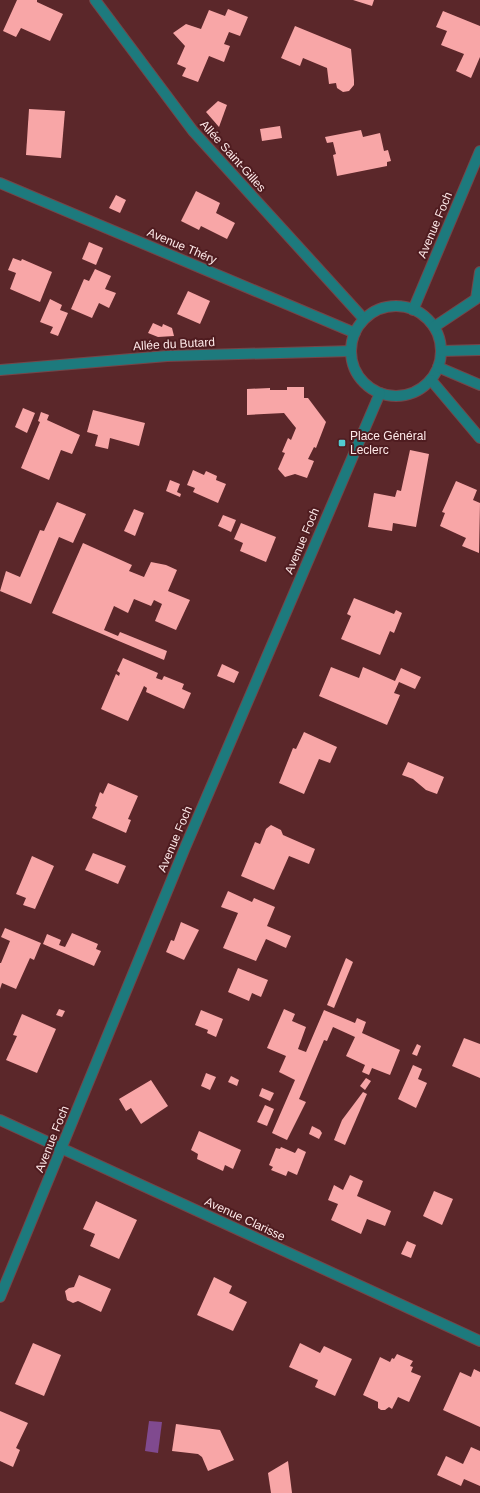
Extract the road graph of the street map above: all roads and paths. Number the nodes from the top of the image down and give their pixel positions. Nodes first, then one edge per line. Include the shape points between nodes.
1 (95, 0) edge
2 (480, 151) edge
3 (0, 183) edge
4 (480, 272) edge
5 (478, 300) edge
6 (413, 310) junction
7 (364, 319) junction
8 (434, 327) junction
9 (355, 333) junction
10 (480, 350) edge
11 (351, 351) junction
12 (441, 351) junction
13 (438, 367) junction
14 (0, 370) edge
15 (431, 380) junction
16 (480, 385) edge
17 (380, 393) junction
18 (480, 438) edge
19 (0, 1120) edge
20 (62, 1149) junction
21 (0, 1297) edge
22 (480, 1341) edge

1 - 7 street, Allée Saint-Gilles via 193,131
2 - 6 street, Avenue Foch
3 - 9 street, Avenue Théry
4 - 5 street
5 - 8 street
6 - 7 street via 391,306 375,311
6 - 8 street
7 - 9 street
8 - 12 street
9 - 11 street
10 - 12 street
11 - 14 street, Allée du Butard via 167,356
11 - 17 street via 360,378
12 - 13 street
13 - 15 street
13 - 16 street
15 - 17 street via 408,395 390,396
15 - 18 street
17 - 20 street, Avenue Foch via 184,850
19 - 20 street, Avenue Clarisse
20 - 21 street, Avenue Foch
20 - 22 street, Avenue Clarisse

